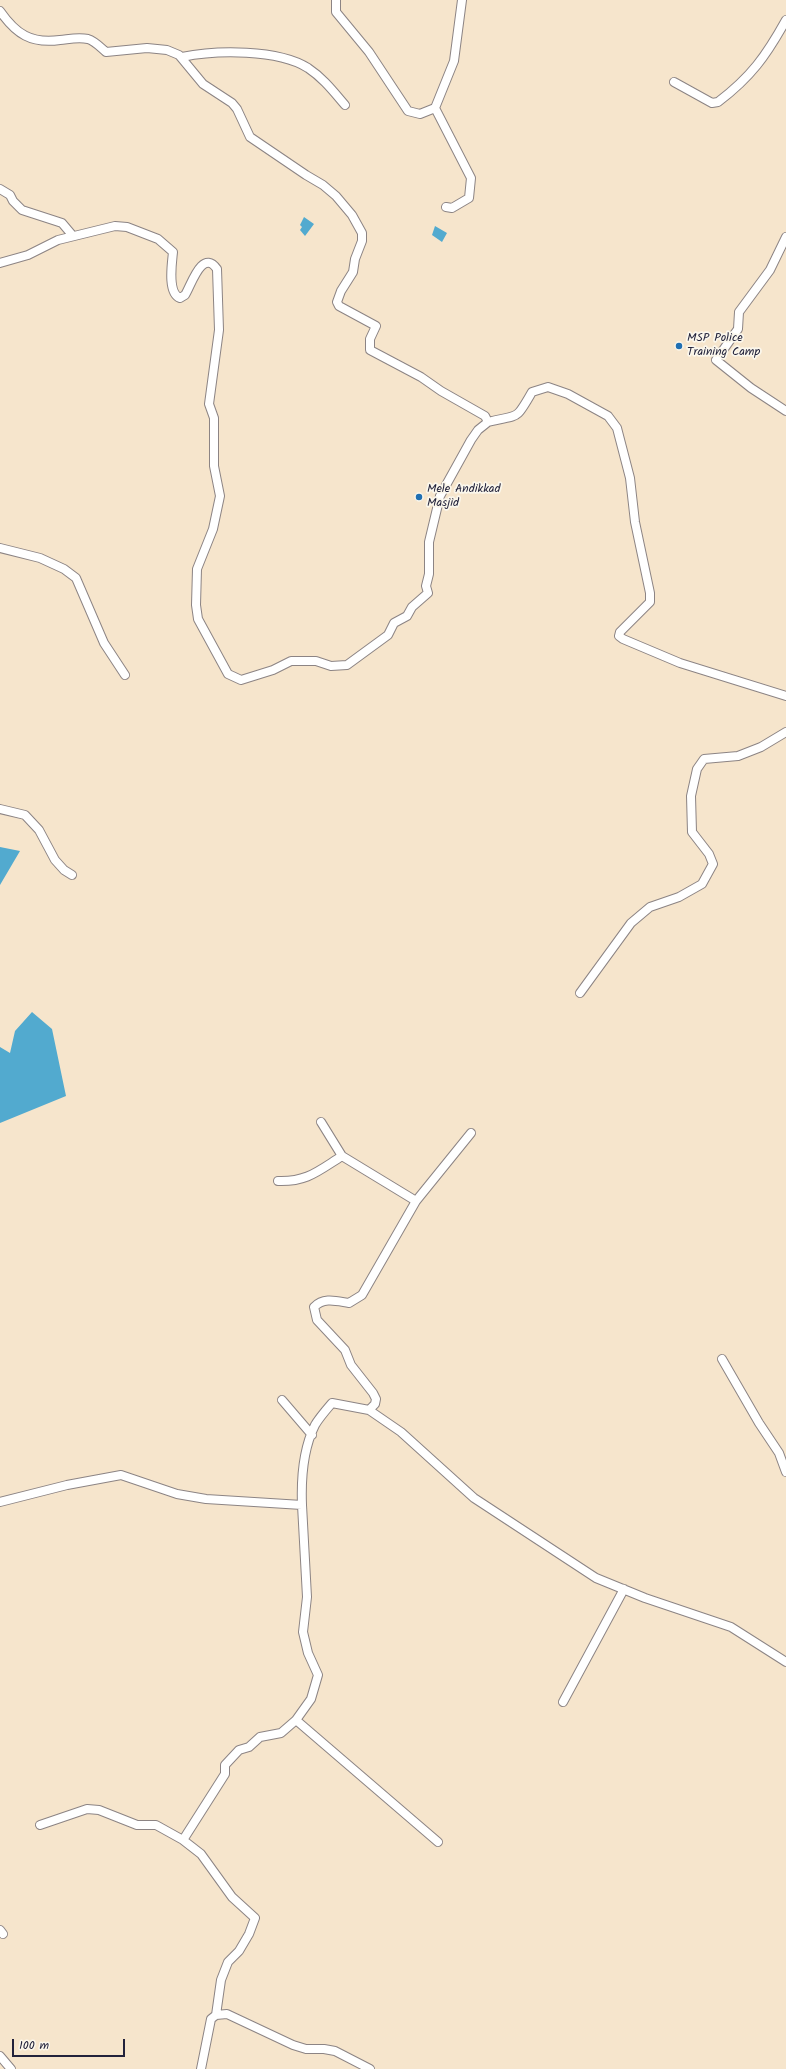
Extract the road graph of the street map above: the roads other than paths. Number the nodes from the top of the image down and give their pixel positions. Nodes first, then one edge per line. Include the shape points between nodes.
1 (336, 0) edge
2 (462, 0) edge
3 (0, 11) edge
4 (786, 20) edge
5 (182, 57) junction
6 (674, 82) dead end
7 (344, 105) dead end
8 (435, 108) junction
9 (0, 189) edge
10 (446, 208) dead end
11 (73, 236) junction
12 (786, 237) edge
13 (0, 263) edge
14 (786, 411) edge
15 (488, 422) junction
16 (0, 548) edge
17 (125, 675) dead end
18 (786, 696) edge
19 (786, 732) edge
20 (0, 809) edge
21 (72, 876) dead end
22 (580, 993) dead end
23 (321, 1122) dead end
24 (470, 1133) dead end
25 (342, 1156) junction
26 (278, 1181) dead end
27 (416, 1201) junction
28 (722, 1359) dead end
29 (282, 1400) dead end
30 (369, 1410) junction
31 (312, 1435) junction
32 (786, 1472) edge
33 (0, 1502) edge
34 (302, 1505) junction
35 (624, 1589) junction
36 (786, 1662) edge
37 (563, 1702) dead end
38 (296, 1720) junction
39 (40, 1825) dead end
40 (182, 1840) junction
41 (438, 1842) dead end
42 (216, 2015) junction
43 (0, 2056) edge
44 (11, 2069) edge
45 (202, 2069) edge
46 (370, 2069) edge

1 - 8 street via 336,12 369,52 408,111 420,114
2 - 8 street via 454,61
3 - 5 street via 12,28 33,39 60,40 75,37 90,39 106,52 147,48 167,50
4 - 6 street via 766,55 751,73 718,102 712,103
5 - 7 street via 226,51 296,62 330,86
5 - 15 street via 203,84 232,103 250,137 323,185 352,215 362,233 362,241 353,272 337,302 339,306 376,326 370,339 370,350 485,416
8 - 10 street via 471,178 469,198 452,208
9 - 11 street via 10,195 22,210 62,224
11 - 13 street via 58,240 28,255
11 - 15 street via 115,226 127,227 158,239 173,252 172,287 174,294 180,298 185,296 197,268 208,263 217,269 219,330 209,404 214,418 214,466 220,496 213,529 197,569 196,605 198,619 228,674 241,680 273,670 291,661 316,661 332,666 347,665 388,635 394,623 407,616 412,607 428,593 426,586 429,574 429,542 440,496 471,440
12 - 14 street via 770,270 739,312 738,329 716,360 751,388
15 - 18 street via 514,417 520,413 532,392 548,387 568,394 608,416 618,428 628,470 635,522 650,593 650,602 619,636 680,663
16 - 17 street via 40,558 76,578 104,643
19 - 22 street via 761,747 738,756 704,759 697,769 692,796 692,832 709,854 712,864 710,871 702,884 679,896 650,906 631,923
20 - 21 street via 25,815 39,830 54,860
23 - 25 street
24 - 27 street
25 - 26 street via 306,1178 294,1182
25 - 27 street
27 - 30 street via 362,1295 349,1303 329,1299 319,1302 314,1307 318,1320 345,1350 351,1365 373,1393 375,1404
28 - 32 street via 779,1453
29 - 31 street
30 - 31 street via 332,1403 315,1425
30 - 35 street via 401,1432 474,1498 596,1578
31 - 34 street via 301,1484
33 - 34 street via 67,1484 121,1475 177,1494 206,1499
34 - 38 street via 307,1597 303,1632 308,1653 318,1675 311,1699
35 - 36 street via 730,1627
35 - 37 street
38 - 40 street via 282,1733 260,1737 248,1747 239,1750 225,1764 225,1774
38 - 41 street
39 - 40 street via 87,1809 99,1810 137,1825 156,1826
40 - 42 street via 201,1854 232,1897 254,1918 240,1951 228,1962 221,1980
42 - 45 street via 211,2019
42 - 46 street via 227,2014 306,2049 335,2051
43 - 44 street

